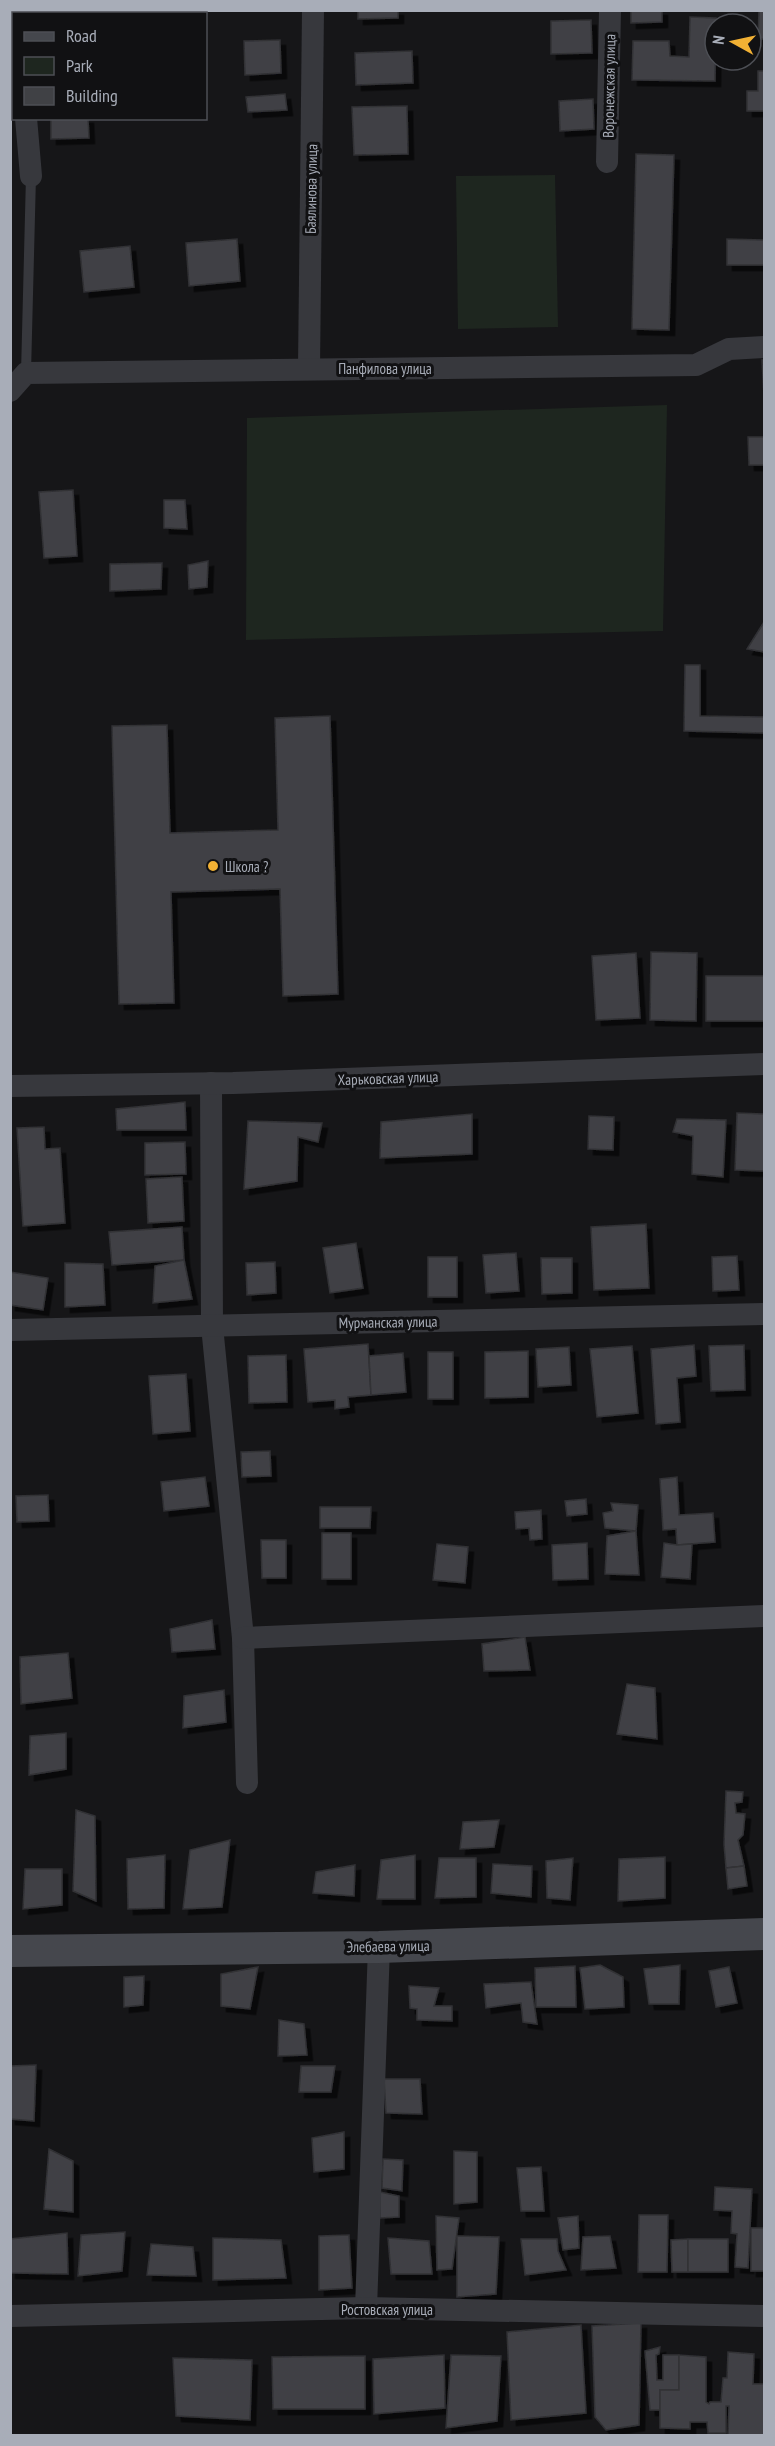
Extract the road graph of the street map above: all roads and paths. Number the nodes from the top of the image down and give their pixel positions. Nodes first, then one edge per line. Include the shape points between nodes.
1 (313, 10) edge
2 (610, 10) edge
3 (26, 120) edge
4 (607, 162) dead end
5 (31, 176) joint
6 (765, 347) edge
7 (309, 368) junction
8 (26, 372) junction
9 (10, 391) edge
10 (765, 1064) edge
11 (211, 1083) junction
12 (10, 1086) edge
13 (765, 1314) edge
14 (212, 1326) junction
15 (10, 1330) edge
16 (765, 1616) edge
17 (243, 1638) junction
18 (247, 1783) dead end
19 (765, 1934) edge
20 (380, 1947) junction
21 (10, 1952) edge
22 (366, 2308) junction
23 (10, 2316) edge
24 (765, 2316) edge

1 - 7 street, Баялинова улица
2 - 4 street, Воронежская улица
3 - 5 street
5 - 8 lane
6 - 7 street, Панфилова улица via 729,349 696,365
7 - 8 street, Панфилова улица
8 - 9 street
10 - 11 street, Харьковская улица
11 - 12 street, Харьковская улица
11 - 14 street
13 - 14 street, Мурманская улица
14 - 15 street, Мурманская улица
14 - 17 street
16 - 17 street
17 - 18 street
19 - 20 main road, Элебаева улица
20 - 21 main road, Элебаева улица
20 - 22 street
22 - 23 street, Ростовская улица
22 - 24 street, Ростовская улица

